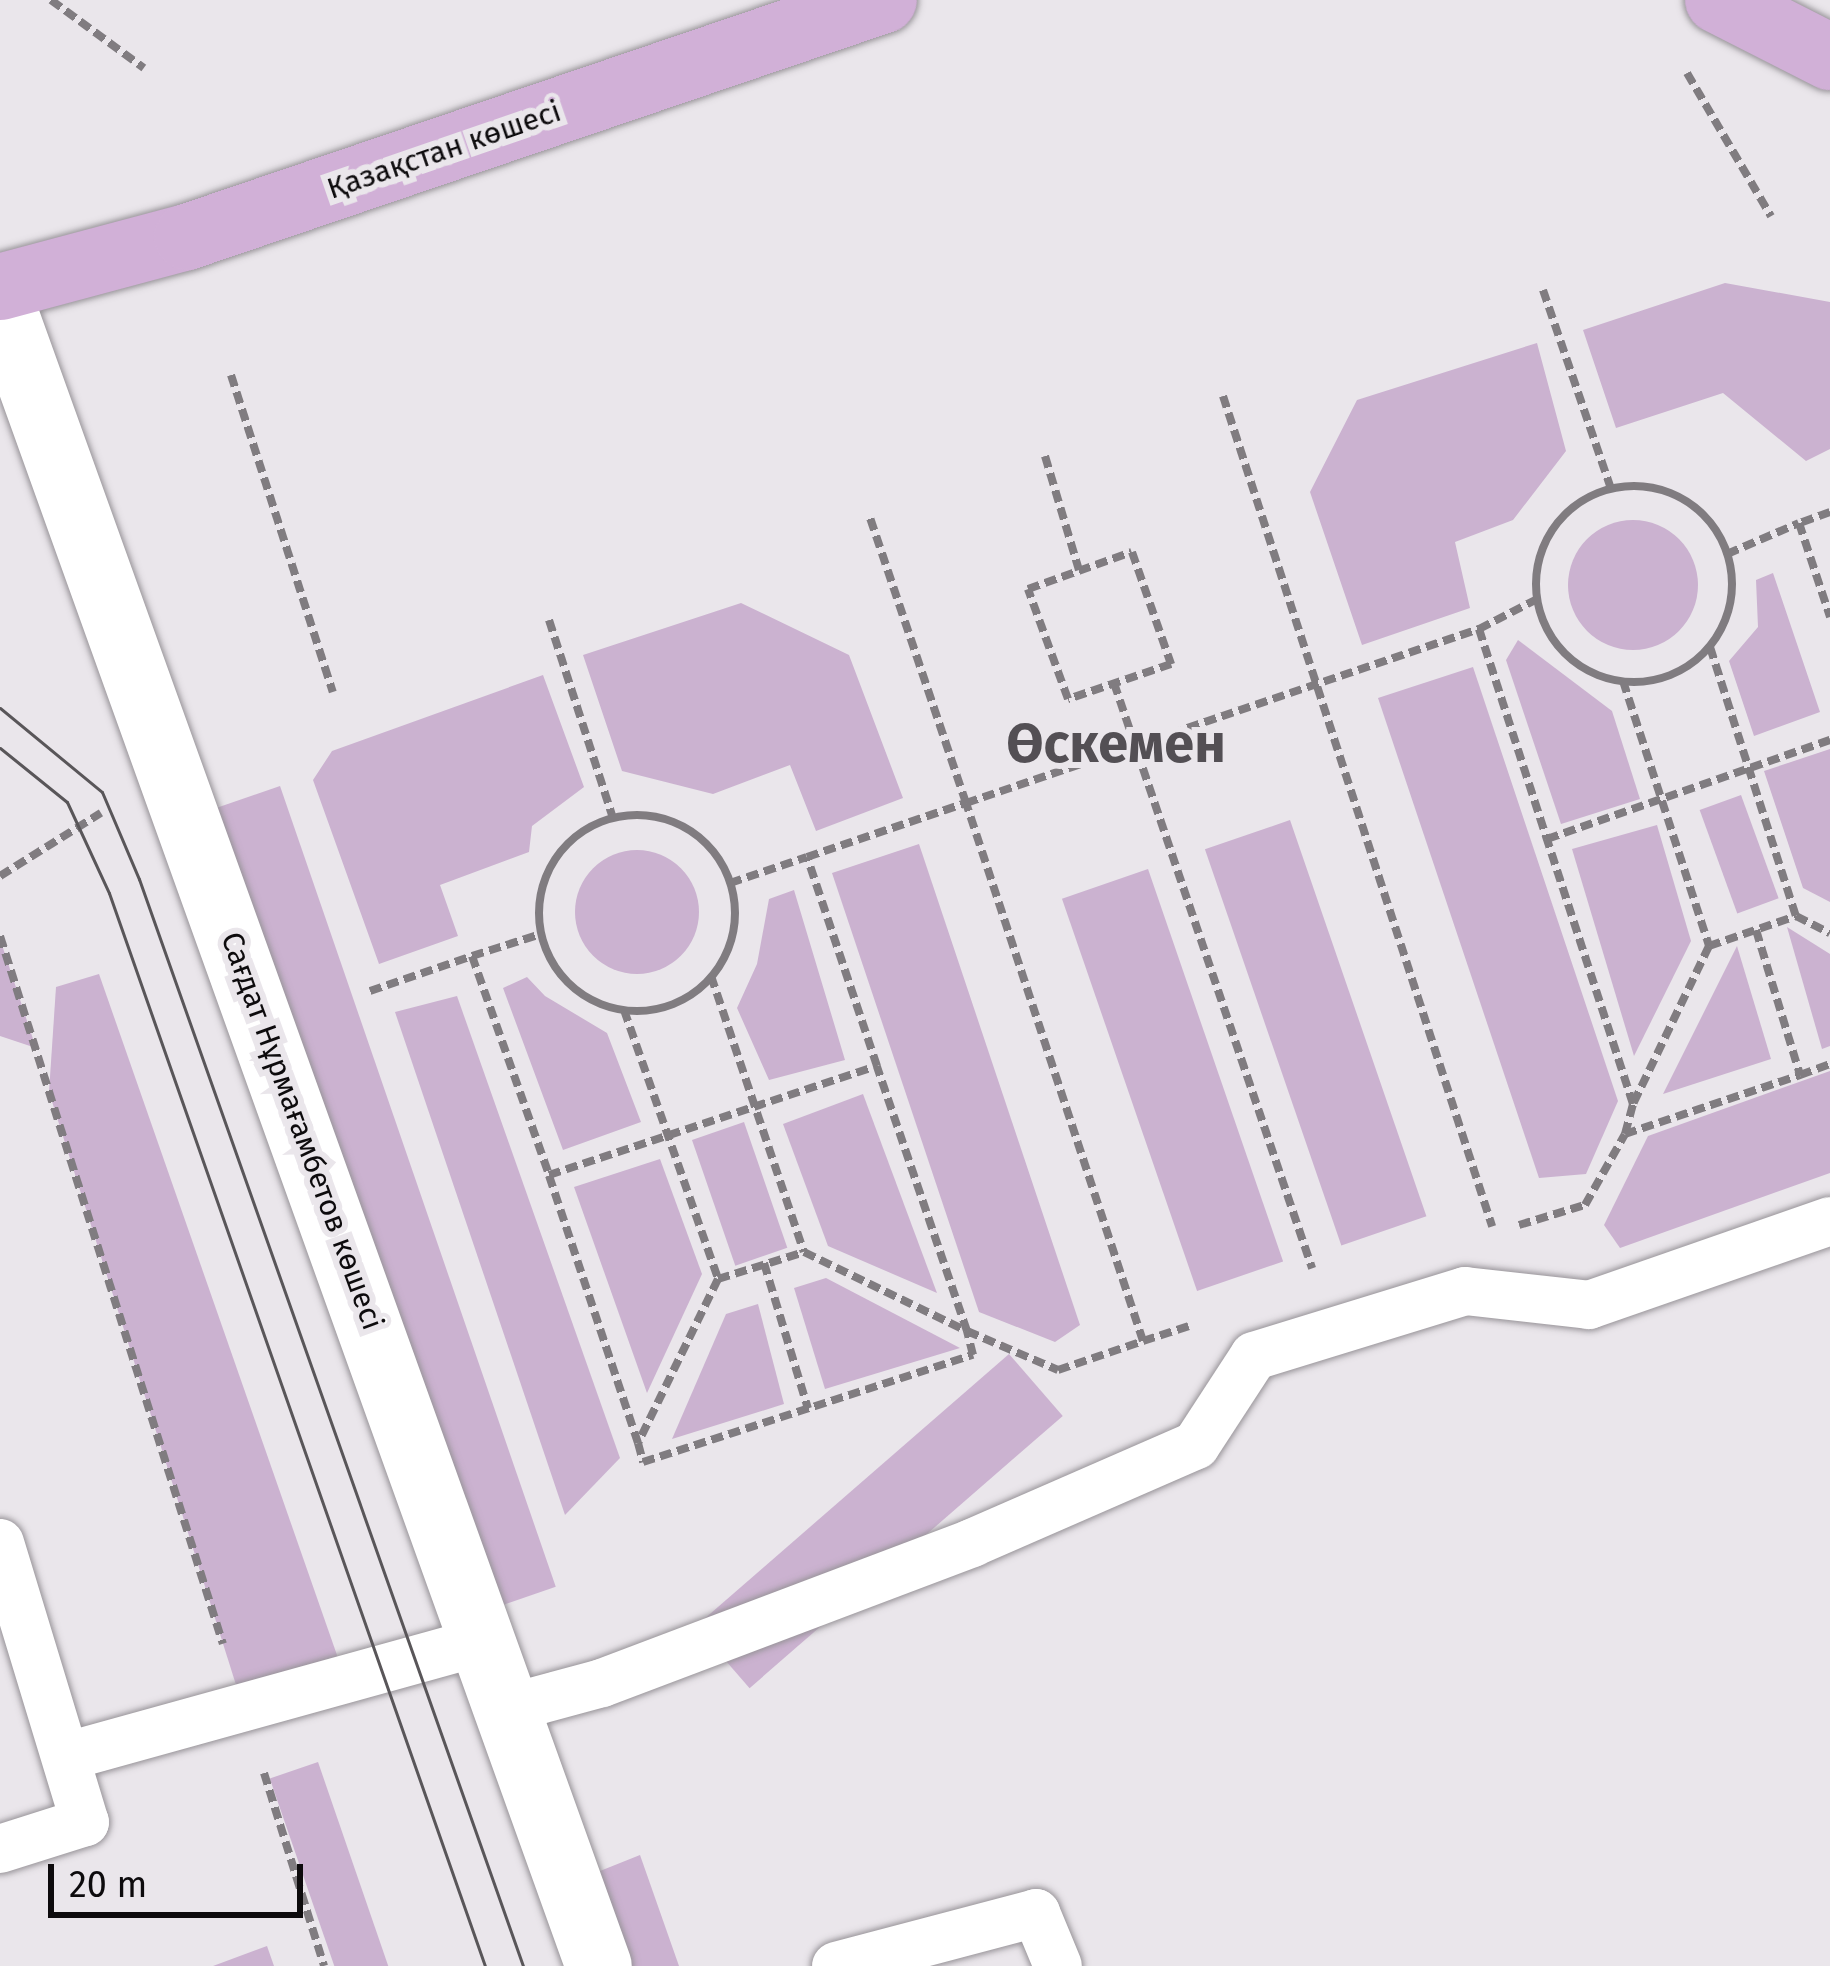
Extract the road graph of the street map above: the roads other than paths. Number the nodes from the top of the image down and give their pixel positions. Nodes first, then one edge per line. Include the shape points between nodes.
1 (884, 0) edge
2 (1718, 0) edge
3 (1830, 57) edge
4 (0, 287) edge
5 (0, 298) edge
6 (1830, 1221) edge
7 (0, 1543) edge
8 (484, 1640) junction
9 (510, 1708) junction
10 (68, 1756) junction
11 (0, 1849) edge
12 (599, 1966) edge
13 (836, 1966) edge
14 (1058, 1966) edge

1 - 4 main road, Қазақстан көшесі via 187,237
2 - 3 main road
5 - 8 main road, Сағдат Нұрмағамбетов көшесі
6 - 9 lane via 1589,1305 1465,1291 1254,1356 1196,1445 972,1543 602,1683
7 - 10 lane
8 - 9 main road, Сағдат Нұрмағамбетов көшесі
8 - 10 lane
9 - 12 main road, Сағдат Нұрмағамбетов көшесі
10 - 11 lane via 86,1822
13 - 14 lane via 1036,1913

